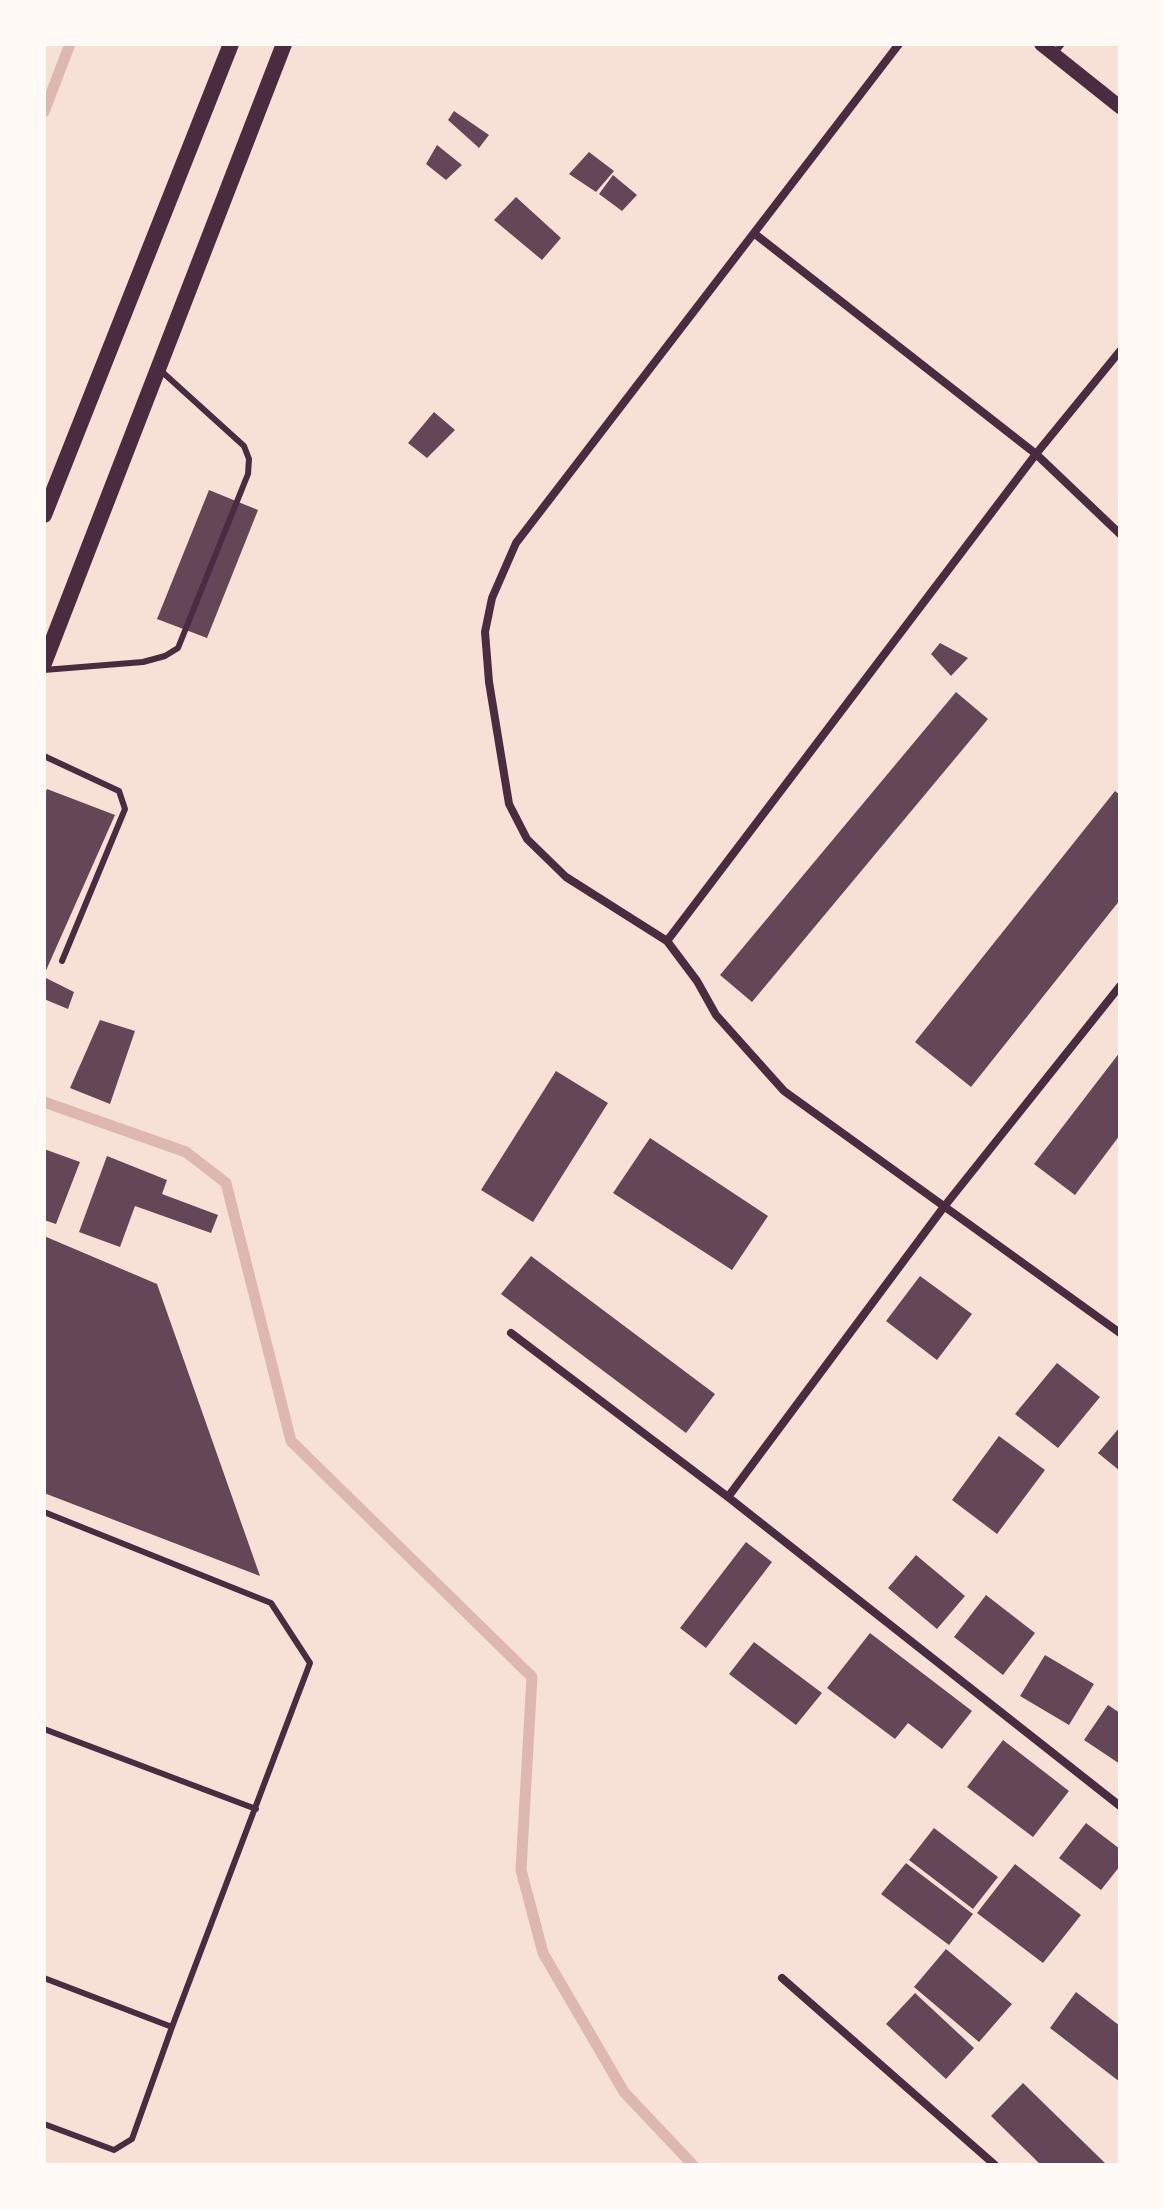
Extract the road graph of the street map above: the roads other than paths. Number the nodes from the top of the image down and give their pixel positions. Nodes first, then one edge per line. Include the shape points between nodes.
1 (231, 44) edge
2 (284, 44) edge
3 (899, 44) edge
4 (1041, 44) edge
5 (1058, 49) edge
6 (1120, 107) edge
7 (755, 234) junction
8 (1120, 351) edge
9 (158, 368) junction
10 (1036, 454) junction
11 (44, 515) edge
12 (1120, 534) edge
13 (44, 663) edge
14 (44, 670) edge
15 (44, 756) edge
16 (667, 941) junction
17 (62, 961) dead end
18 (1120, 986) edge
19 (943, 1208) junction
20 (511, 1333) dead end
21 (1120, 1333) edge
22 (728, 1497) junction
23 (44, 1512) edge
24 (44, 1729) edge
25 (1120, 1806) edge
26 (256, 1809) junction
27 (44, 1978) edge
28 (782, 1978) dead end
29 (172, 2027) junction
30 (44, 2124) edge
31 (995, 2165) edge

1 - 11 main road
2 - 9 main road
3 - 7 street
4 - 5 street
5 - 6 street
7 - 10 street
7 - 16 street via 516,543 492,598 485,632 509,804 527,839 566,877
8 - 10 street
9 - 13 main road
9 - 14 lane via 244,446 248,474 178,648 143,662
10 - 12 street
10 - 16 street
15 - 17 lane via 119,791 125,809
16 - 19 street via 716,1015 784,1091
18 - 19 street
19 - 21 street
19 - 22 street
20 - 22 street
22 - 25 street
23 - 26 lane via 271,1603 310,1663
24 - 26 lane
26 - 29 lane
27 - 29 lane
28 - 31 street
29 - 30 lane via 132,2139 114,2150

